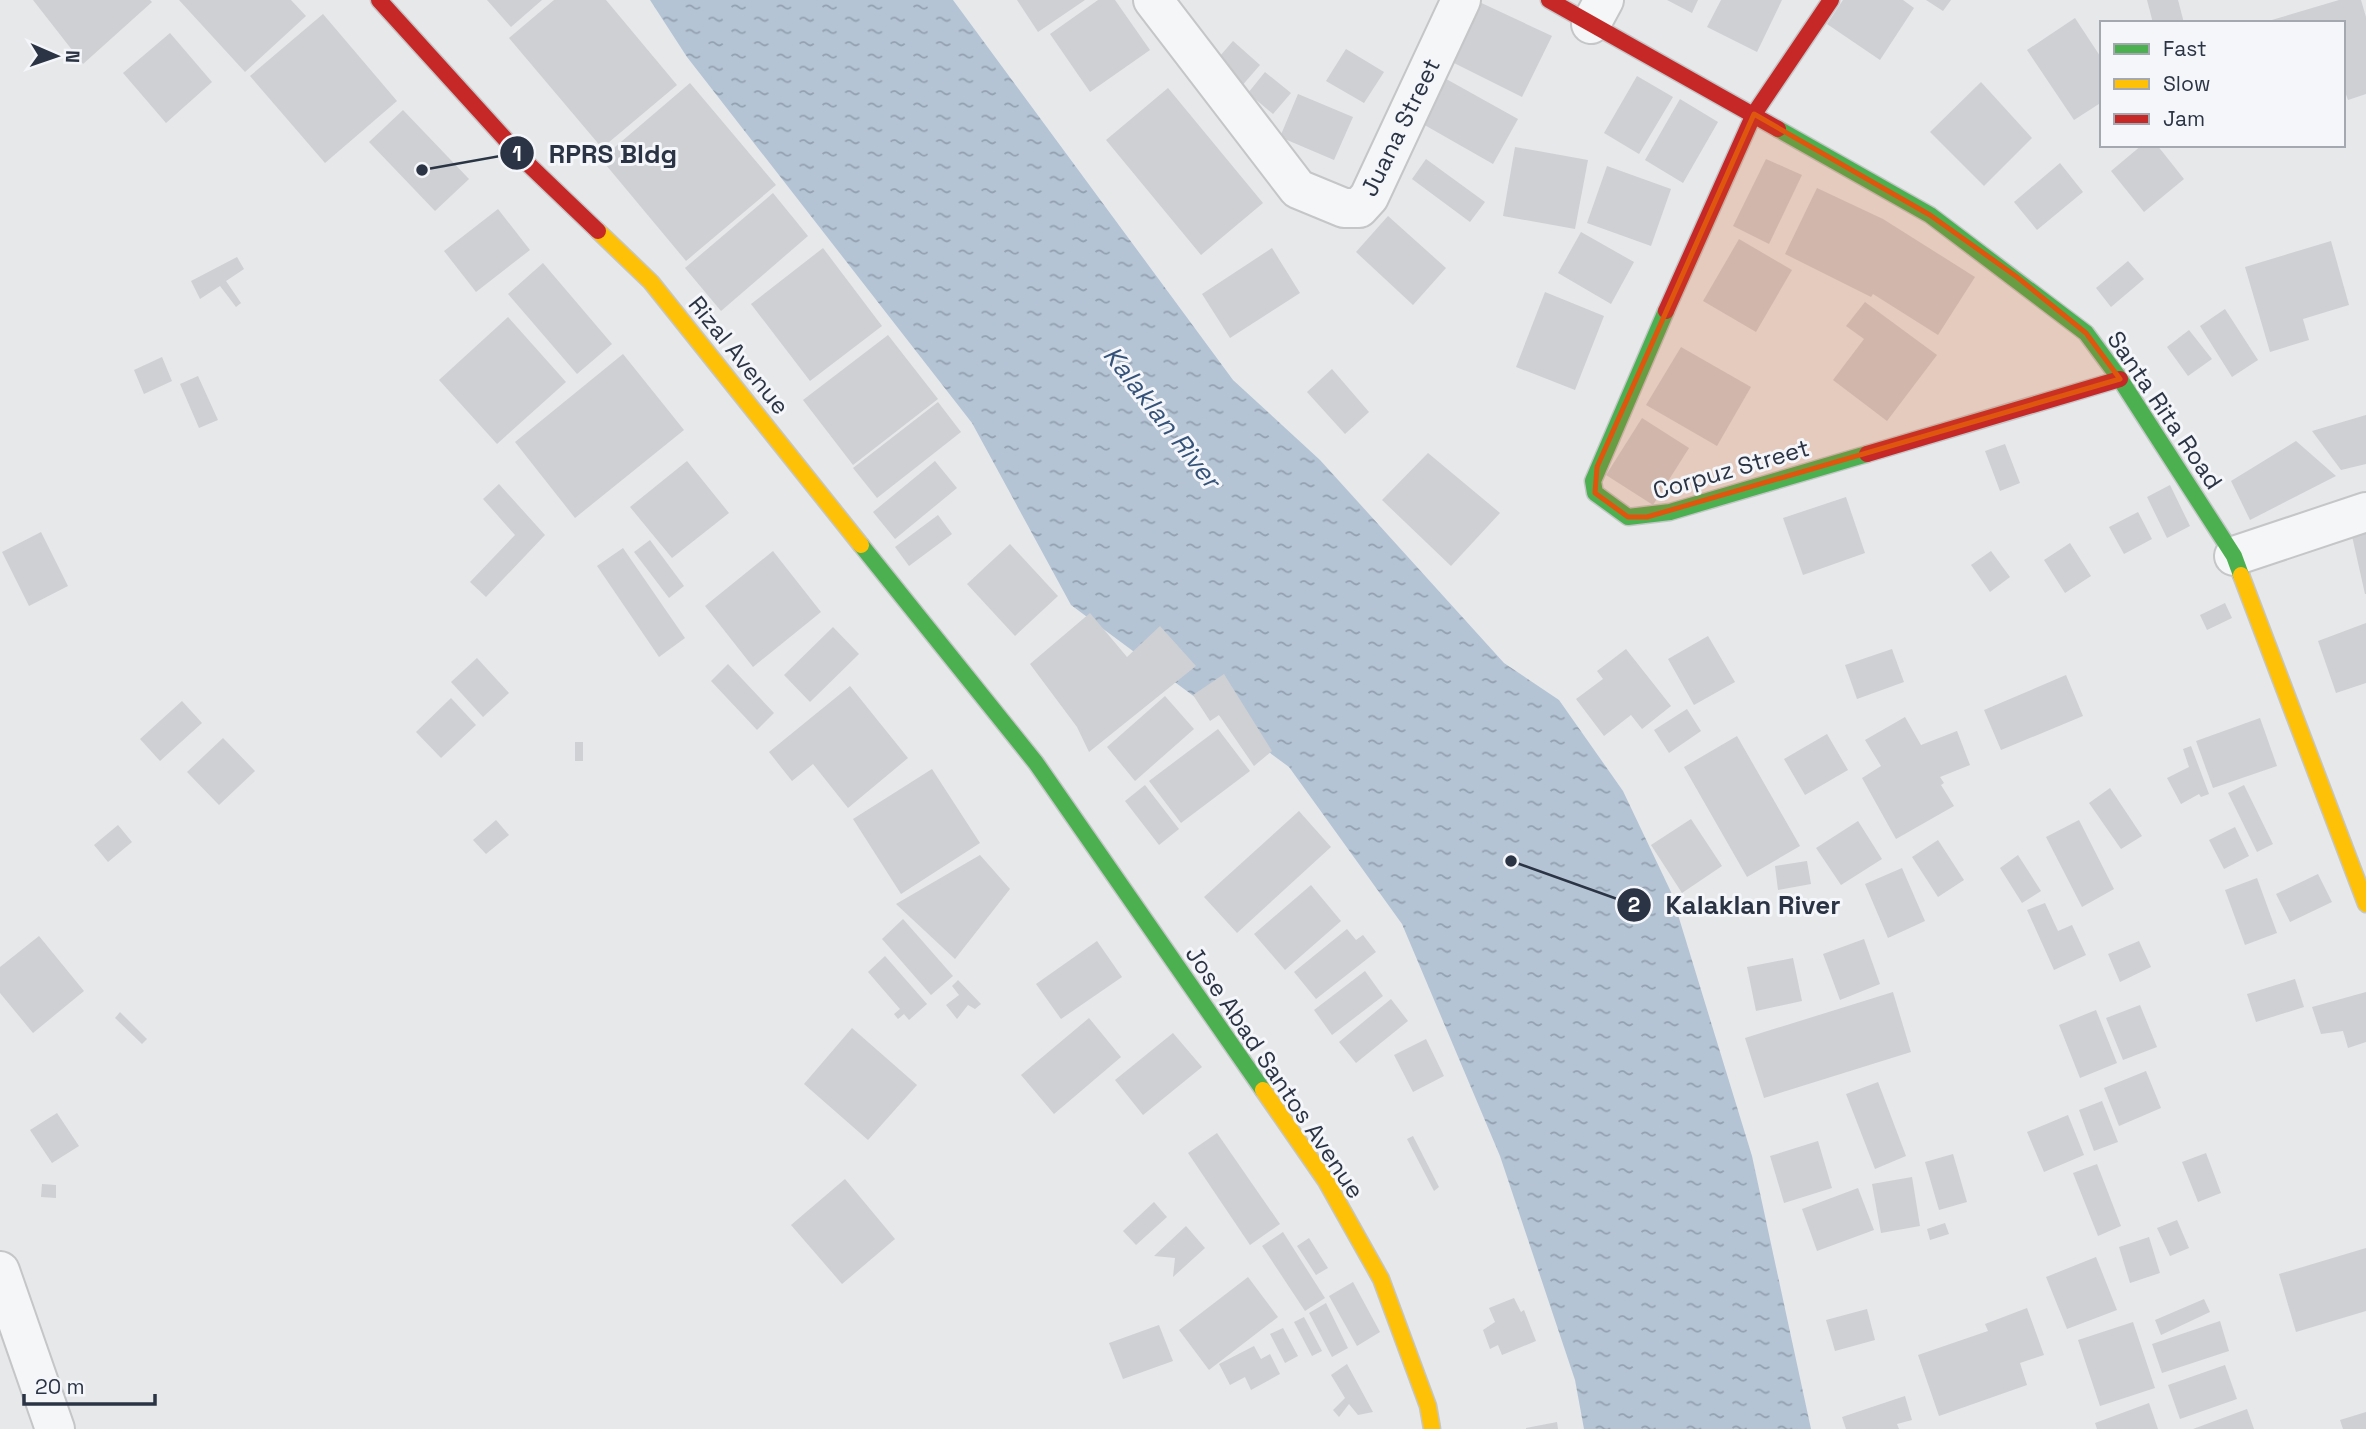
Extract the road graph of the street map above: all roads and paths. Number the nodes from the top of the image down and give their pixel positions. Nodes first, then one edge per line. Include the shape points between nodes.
1 (379, 0) edge
2 (1153, 0) edge
3 (1461, 0) edge
4 (1549, 0) edge
5 (1831, 0) edge
6 (1598, 12) edge
7 (1754, 114) junction
8 (2120, 379) junction
9 (2366, 512) edge
10 (2234, 556) junction
11 (1036, 763) joint
12 (2366, 904) edge
13 (0, 1271) edge
14 (55, 1429) edge
15 (1433, 1429) edge

1 - 11 main road, Rizal Avenue via 526,162 651,282
2 - 3 street, Juana Street via 1298,189 1344,208 1359,208 1369,197
4 - 6 main road, Santa Rita Road
5 - 7 main road, Corpuz Street
6 - 7 main road, Santa Rita Road
7 - 8 main road, Santa Rita Road via 1930,215 1995,262 2086,333
7 - 8 main road, Corpuz Street via 1593,481 1595,493 1628,517 1670,512
8 - 10 main road, Santa Rita Road
9 - 10 street
10 - 12 main road, Santa Rita Road
11 - 15 main road, Jose Abad Santos Avenue via 1326,1181 1381,1279
13 - 14 street

